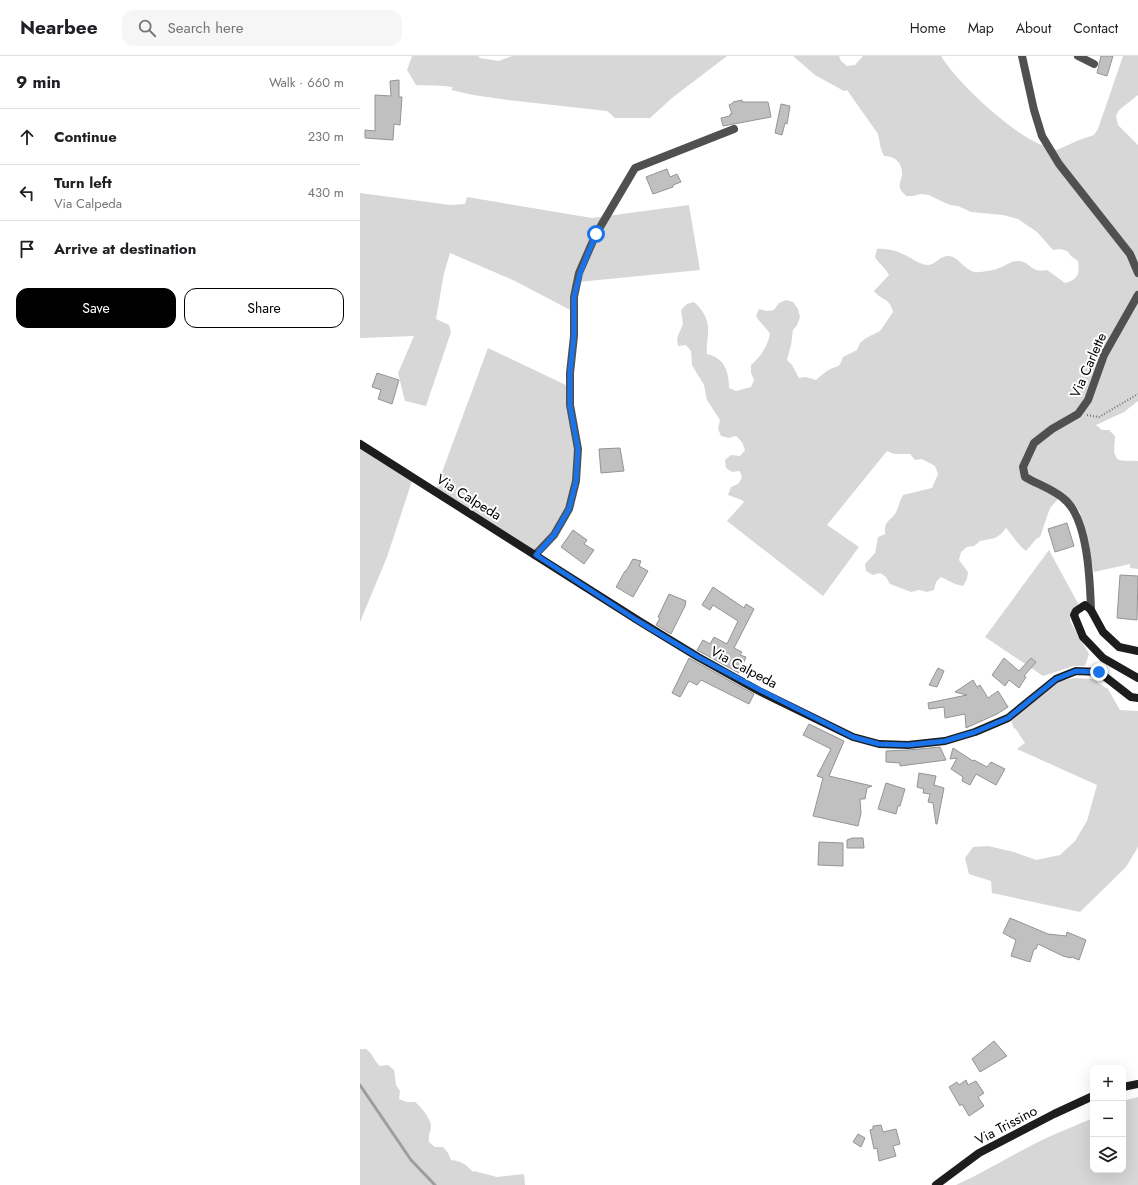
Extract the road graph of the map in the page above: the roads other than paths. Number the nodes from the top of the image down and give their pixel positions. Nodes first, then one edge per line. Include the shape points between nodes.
1 (1022, 56) edge
2 (1078, 56) edge
3 (1094, 64) dead end
4 (734, 129) dead end
5 (1138, 273) edge
6 (1138, 295) edge
7 (360, 444) edge
8 (536, 555) junction
9 (1091, 610) junction
10 (1138, 651) edge
11 (1138, 678) edge
12 (1138, 698) edge
13 (1138, 1079) edge
14 (1130, 1086) edge
15 (1090, 1097) edge
16 (936, 1185) edge

1 - 5 street via 1042,136 1059,164 1130,254
2 - 3 street
4 - 8 street via 635,168 596,234 580,273 574,297 570,406 578,449 576,481 569,509 554,535
6 - 9 street, Via Carlette via 1104,355 1088,400 1078,414 1034,443 1023,467 1025,477 1064,498 1073,509 1084,535
7 - 8 street, Via Calpeda
8 - 12 street, Via Calpeda via 698,657 853,737 879,744 908,745 945,741 975,732 1008,718 1056,679 1076,671 1099,672 1131,697
9 - 10 street via 1103,632 1119,647
9 - 11 street via 1085,605 1076,610 1074,615 1083,637 1103,658
13 - 14 street
15 - 16 street, Via Trissino via 979,1153

